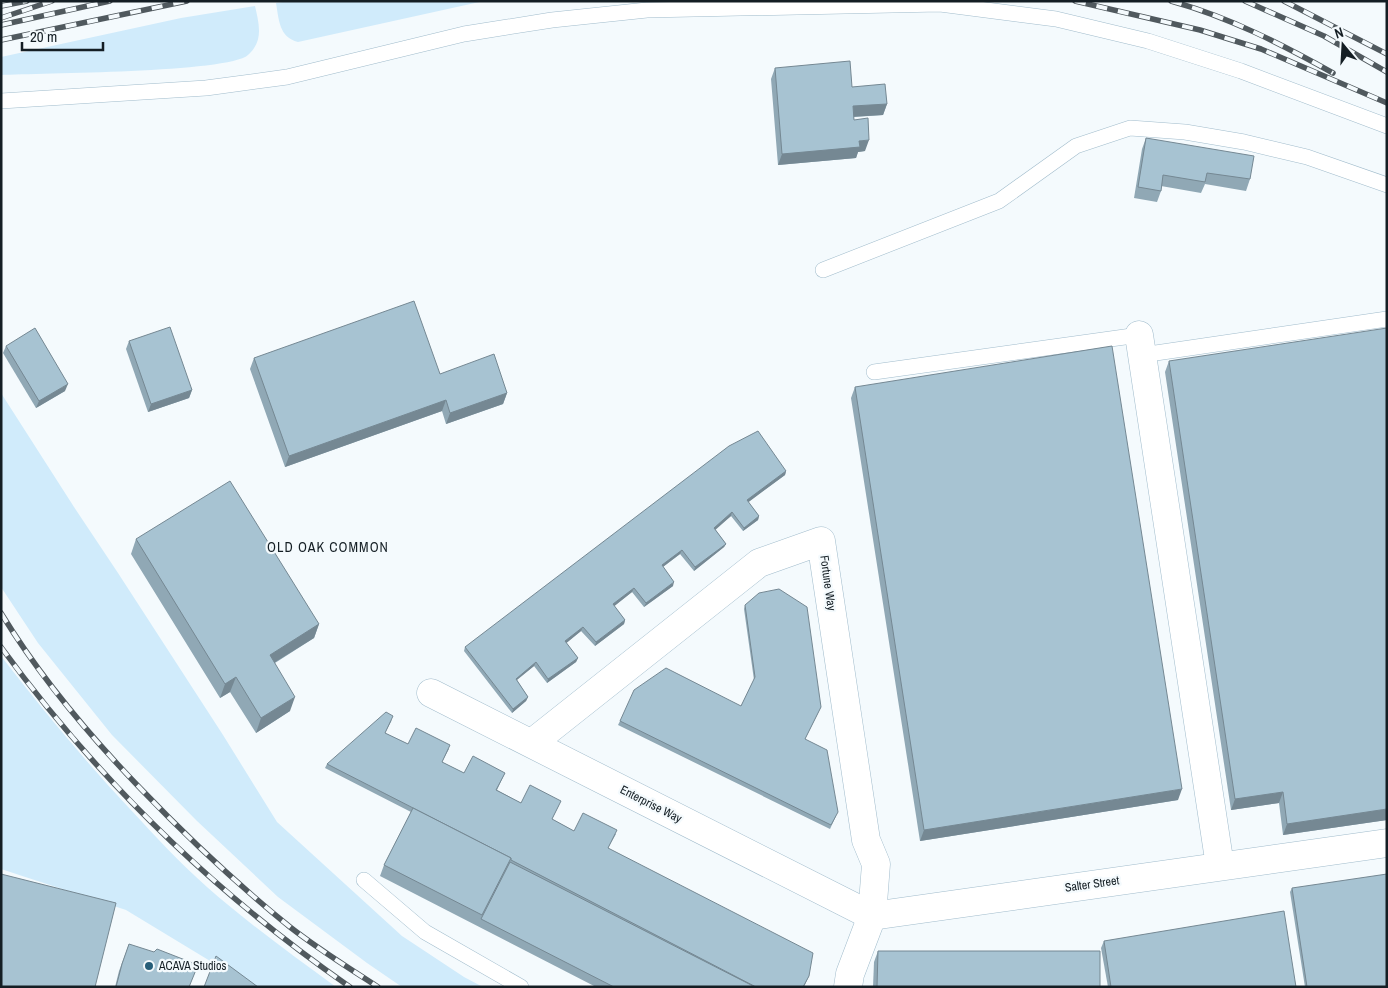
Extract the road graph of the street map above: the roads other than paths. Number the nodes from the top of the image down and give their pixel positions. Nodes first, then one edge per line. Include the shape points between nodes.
1 (1, 101) edge
2 (1387, 126) edge
3 (1387, 185) edge
4 (824, 270) dead end
5 (1387, 319) edge
6 (1140, 345) junction
7 (874, 372) dead end
8 (431, 693) dead end
9 (532, 743) junction
10 (1387, 843) edge
11 (1220, 866) junction
12 (364, 880) dead end
13 (872, 916) junction
14 (521, 987) edge
15 (848, 987) edge

1 - 2 lane via 206,88 287,78 464,34 647,10 940,4 1056,19 1148,41 1241,71
3 - 4 lane via 1307,157 1244,142 1185,132 1130,128 1076,146 999,201
5 - 6 lane
6 - 7 lane
6 - 11 street
8 - 9 street, Enterprise Way
9 - 13 street, Enterprise Way
9 - 13 street, Fortune Way via 759,563 821,541 866,840 876,864
10 - 11 street, Salter Street
11 - 13 street, Salter Street
12 - 14 lane via 425,932
13 - 15 street

